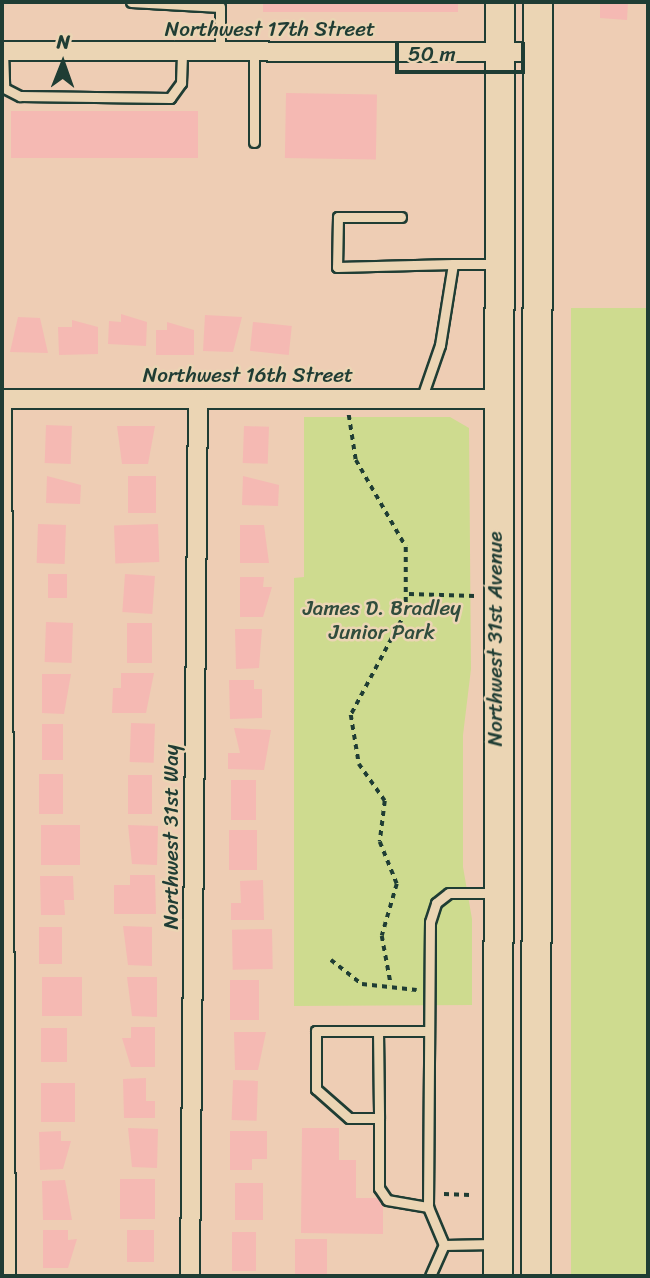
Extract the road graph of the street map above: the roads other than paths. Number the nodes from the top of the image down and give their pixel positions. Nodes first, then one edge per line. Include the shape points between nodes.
1 (131, 2) edge
2 (500, 2) edge
3 (538, 2) edge
4 (169, 4) edge
5 (3, 51) edge
6 (181, 51) junction
7 (220, 52) junction
8 (254, 52) junction
9 (499, 52) junction
10 (537, 52) junction
11 (254, 142) dead end
12 (401, 217) dead end
13 (453, 264) junction
14 (496, 264) junction
15 (422, 397) junction
16 (2, 399) edge
17 (198, 399) junction
18 (495, 399) junction
19 (533, 445) junction
20 (496, 893) junction
21 (3, 992) edge
22 (378, 1031) junction
23 (429, 1031) junction
24 (379, 1118) junction
25 (428, 1207) junction
26 (498, 1244) junction
27 (444, 1245) junction
28 (6, 1276) edge
29 (190, 1276) edge
30 (430, 1276) edge
31 (498, 1276) edge
32 (536, 1276) edge

1 - 4 lane
2 - 9 main road, Northwest 31st Avenue
3 - 10 main road, Northwest 31st Avenue
4 - 7 lane via 220,7
5 - 6 street, Northwest 17th Street
5 - 6 lane via 4,88 20,96 170,97 181,83
6 - 7 street, Northwest 17th Street
7 - 8 street, Northwest 17th Street
8 - 9 street, Northwest 17th Street
8 - 11 lane
9 - 10 street, Northwest 17th Street
9 - 14 main road, Northwest 31st Avenue
10 - 19 main road, Northwest 31st Avenue
12 - 13 lane via 338,217 337,267
13 - 14 lane
13 - 15 lane via 440,345
14 - 18 main road, Northwest 31st Avenue
15 - 17 street, Northwest 16th Street
15 - 18 street, Northwest 16th Street
16 - 17 street, Northwest 16th Street
16 - 21 street
17 - 29 street, Northwest 31st Way
18 - 19 main road via 524,421
18 - 20 main road, Northwest 31st Avenue
19 - 32 main road, Northwest 31st Avenue
20 - 23 lane via 449,893 436,903
20 - 26 main road, Northwest 31st Avenue
21 - 28 street
22 - 23 lane
22 - 24 lane
22 - 24 lane via 316,1031 316,1089 349,1118
23 - 25 lane
24 - 25 lane via 379,1188 387,1200
25 - 27 lane
26 - 27 lane
26 - 31 main road, Northwest 31st Avenue
27 - 30 lane

